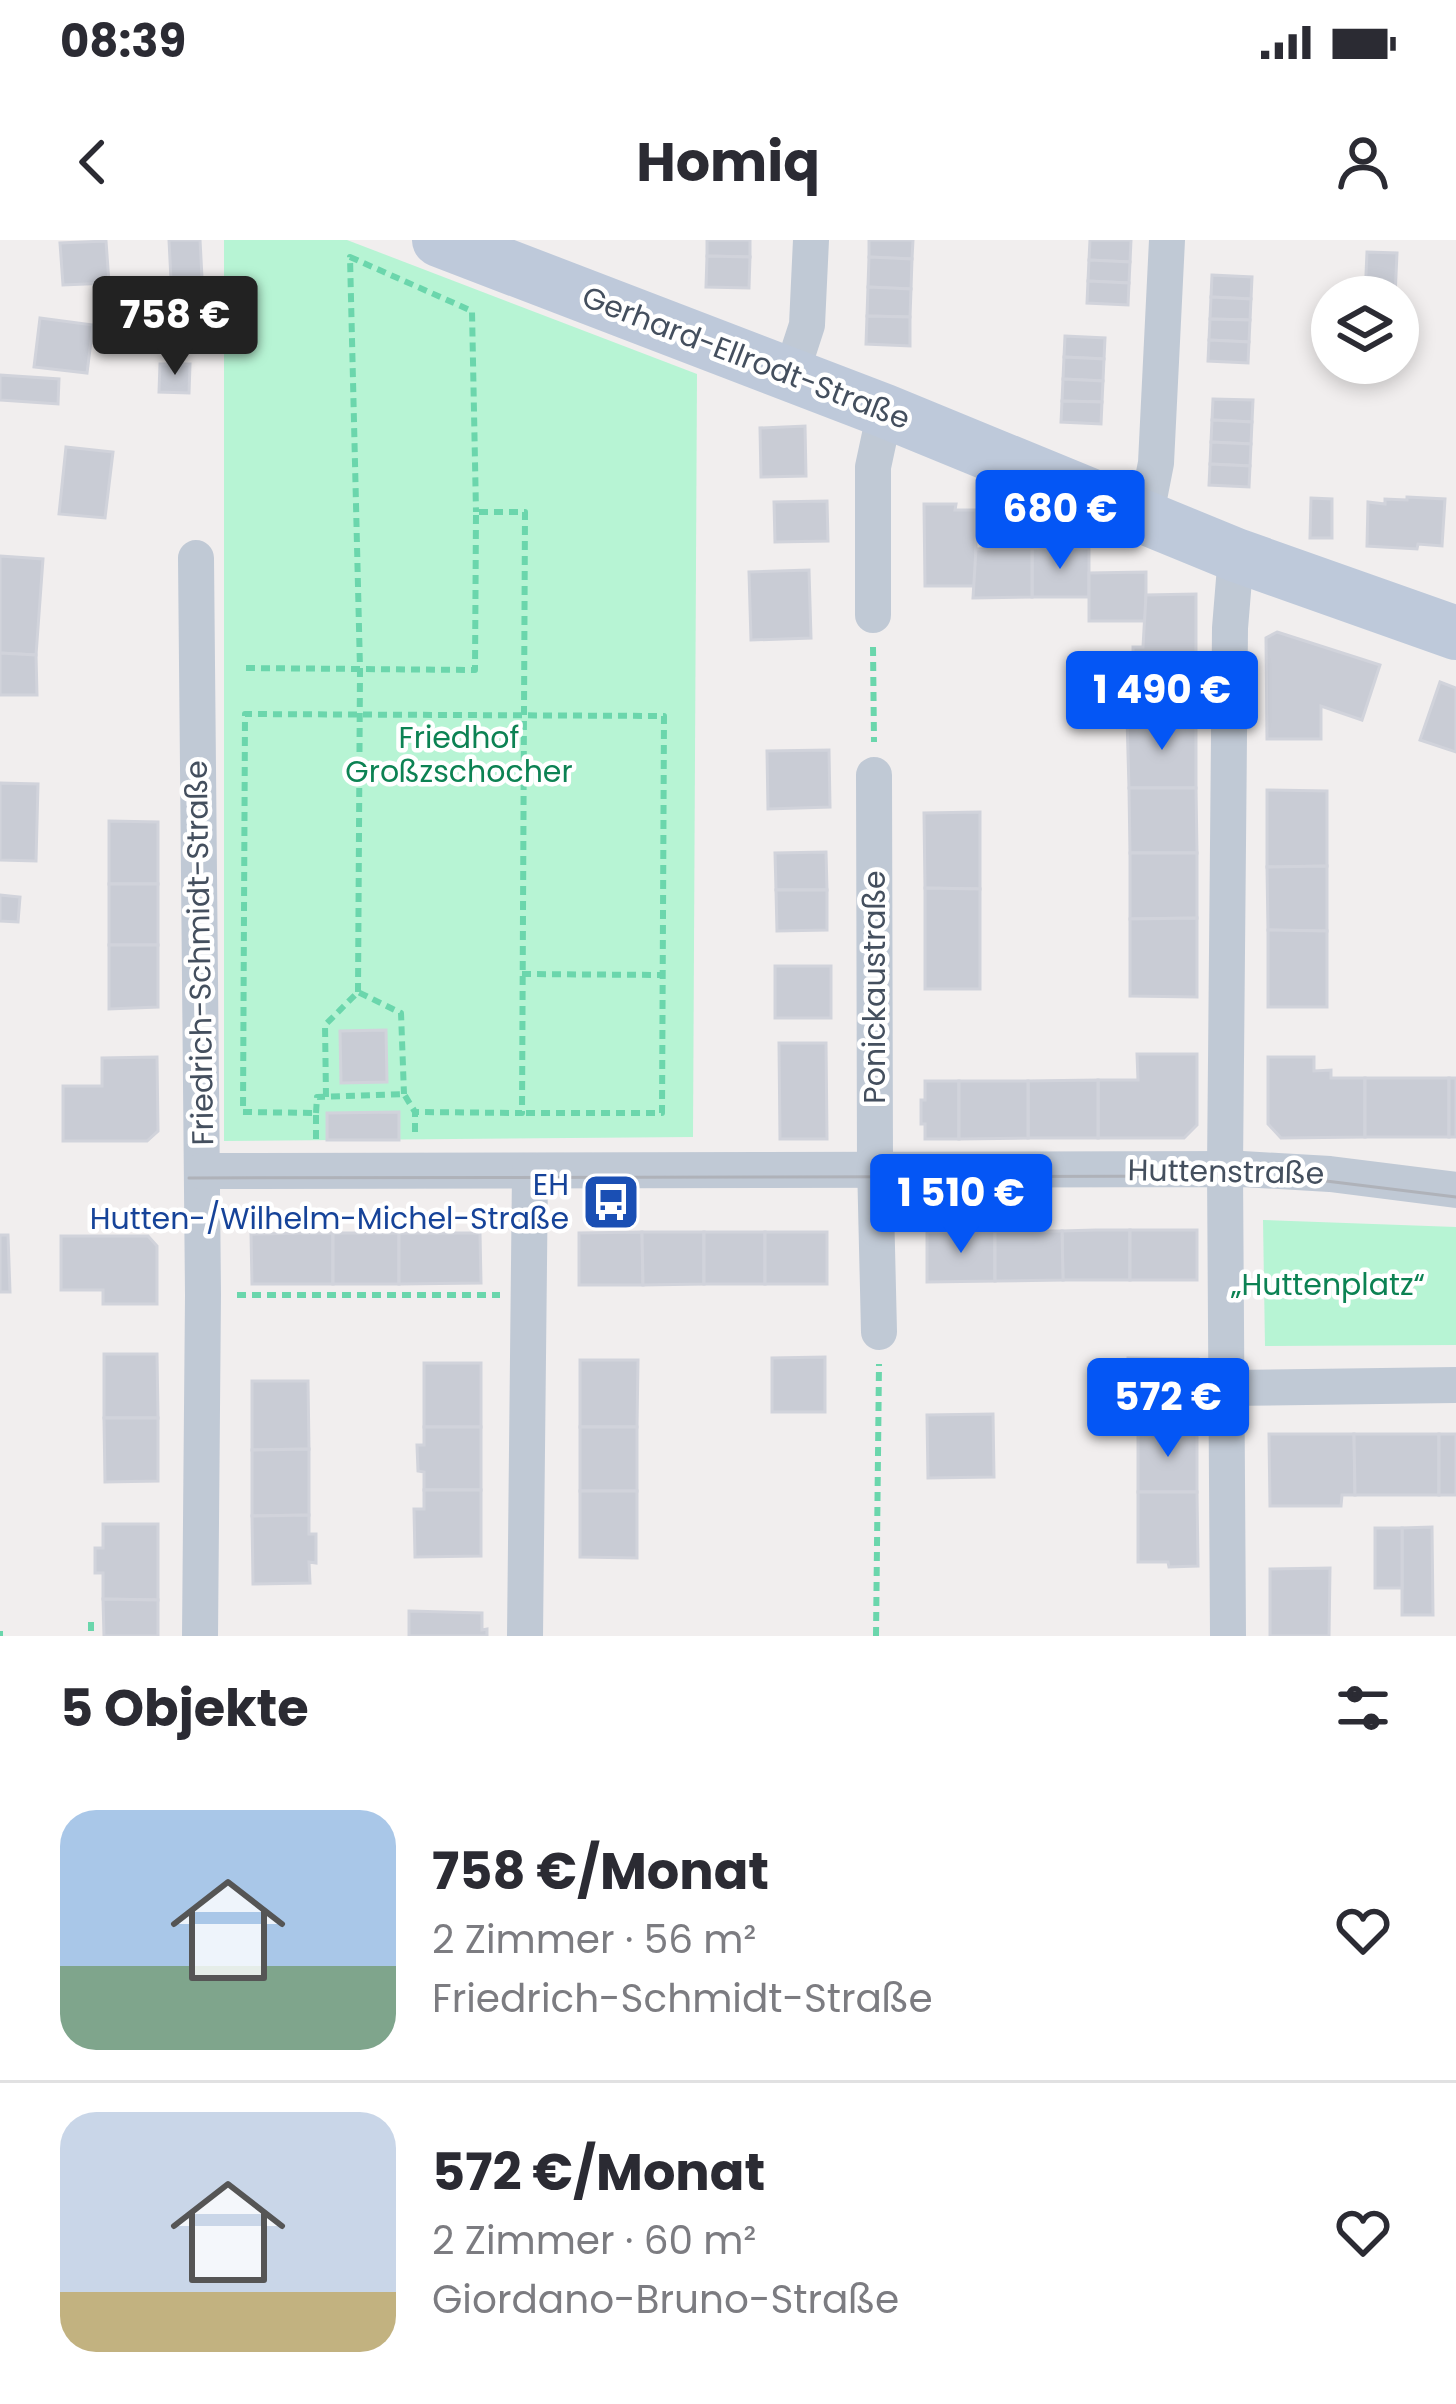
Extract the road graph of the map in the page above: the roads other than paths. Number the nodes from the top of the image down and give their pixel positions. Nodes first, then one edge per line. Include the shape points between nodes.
1 (439, 240) edge
2 (811, 240) edge
3 (1167, 240) edge
4 (790, 374) junction
5 (886, 411) junction
6 (1145, 519) junction
7 (1236, 555) junction
8 (196, 558) dead end
9 (873, 615) road end
10 (1456, 633) edge
11 (874, 776) road end
12 (1225, 1169) junction
13 (875, 1170) junction
14 (530, 1171) junction
15 (202, 1172) junction
16 (1456, 1190) edge
17 (879, 1332) road end
18 (1456, 1385) edge
19 (1226, 1388) junction
20 (200, 1636) edge
21 (525, 1636) edge
22 (1228, 1636) edge

1 - 4 main road, Gerhard-Ellrodt-Straße
2 - 4 street via 807,326
3 - 6 street via 1156,463
4 - 5 main road, Gerhard-Ellrodt-Straße
5 - 6 main road, Gerhard-Ellrodt-Straße
5 - 9 street via 873,467
6 - 7 main road, Gerhard-Ellrodt-Straße
7 - 10 main road, Gerhard-Ellrodt-Straße
7 - 12 street
8 - 15 street, Friedrich-Schmidt-Straße
11 - 13 street, Ponickaustraße
12 - 13 street, Huttenstraße
12 - 16 street, Huttenstraße
12 - 19 street
13 - 14 street, Huttenstraße
13 - 17 street, Ponickaustraße
14 - 15 street, Huttenstraße
14 - 21 street
15 - 20 street, Friedrich-Schmidt-Straße
18 - 19 street
19 - 22 street

